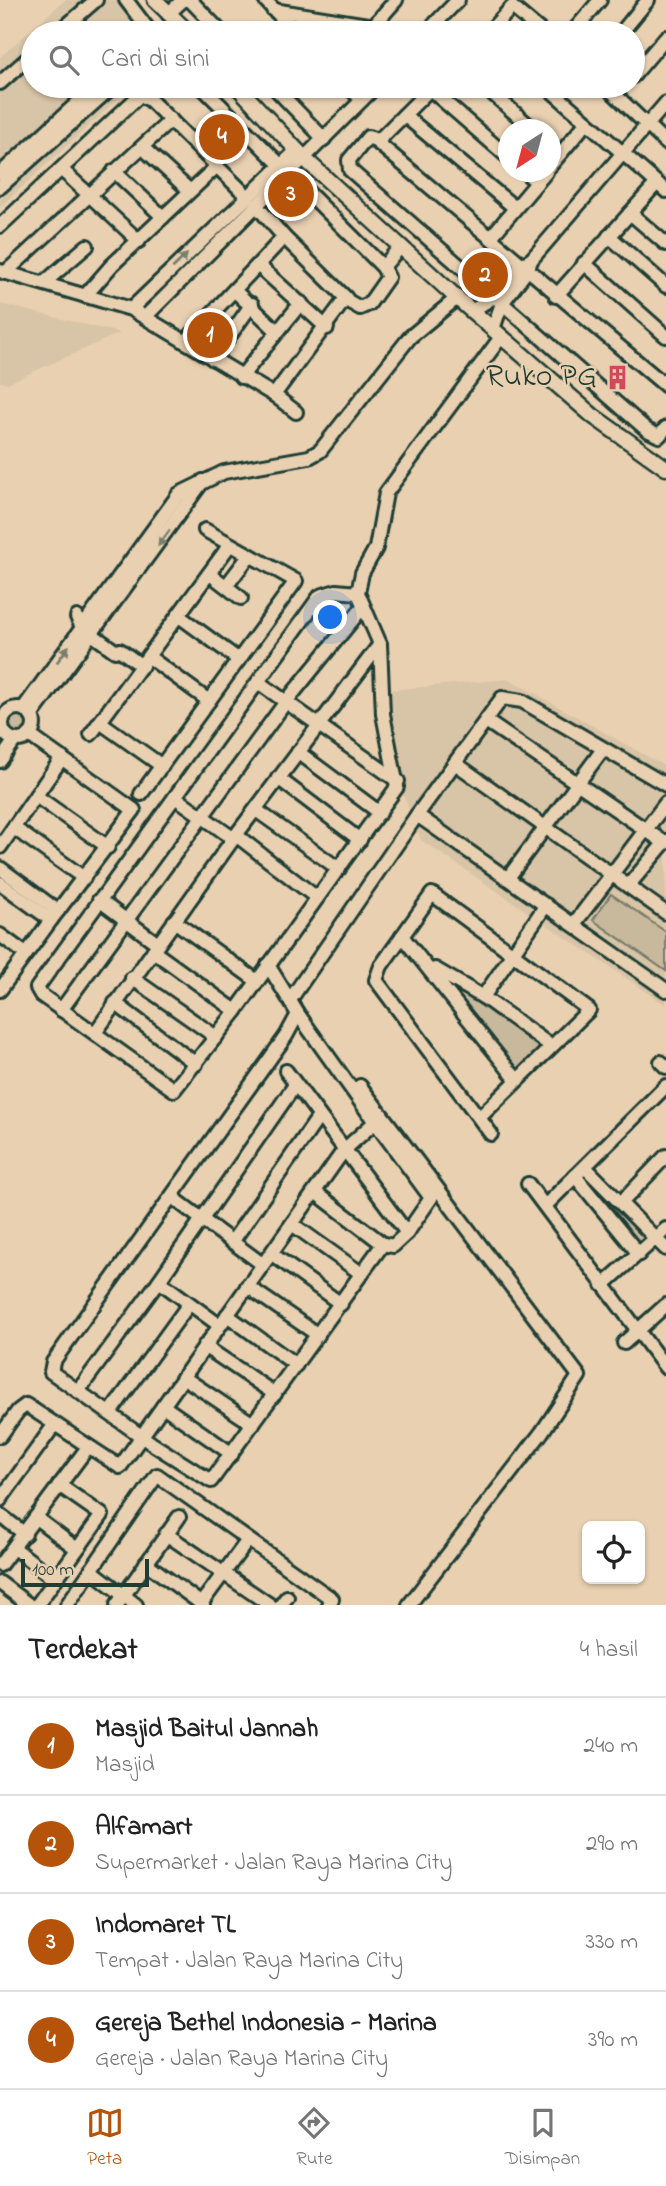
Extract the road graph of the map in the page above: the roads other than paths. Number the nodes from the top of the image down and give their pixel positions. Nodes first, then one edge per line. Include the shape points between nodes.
1 (96, 0) edge
2 (126, 0) edge
3 (155, 0) edge
4 (183, 0) edge
5 (190, 0) edge
6 (396, 0) edge
7 (457, 0) edge
8 (600, 0) edge
9 (648, 0) edge
10 (269, 5) edge
11 (168, 13) junction
12 (72, 21) edge
13 (142, 21) edge
14 (174, 21) edge
15 (210, 21) edge
16 (284, 21) edge
17 (336, 21) edge
18 (377, 21) edge
19 (437, 21) edge
20 (499, 21) edge
21 (529, 21) edge
22 (582, 21) edge
23 (631, 21) edge
24 (666, 37) edge
25 (645, 62) edge
26 (21, 65) edge
27 (0, 83) edge
28 (83, 98) edge
29 (97, 98) edge
30 (135, 98) edge
31 (147, 98) edge
32 (213, 98) edge
33 (248, 98) edge
34 (285, 98) edge
35 (421, 98) edge
36 (444, 98) edge
37 (498, 98) edge
38 (560, 98) edge
39 (627, 98) edge
40 (362, 100) edge
41 (666, 103) edge
42 (404, 115) junction
43 (522, 119) edge
44 (171, 120) junction
45 (587, 122) junction
46 (648, 125) junction
47 (324, 139) junction
48 (377, 142) junction
49 (666, 143) edge
50 (142, 147) junction
51 (498, 147) edge
52 (622, 152) junction
53 (561, 153) edge
54 (301, 154) junction
55 (6, 167) edge
56 (216, 167) junction
57 (61, 169) junction
58 (286, 169) junction
59 (114, 172) junction
60 (537, 182) edge
61 (0, 187) edge
62 (662, 187) edge
63 (190, 191) junction
64 (89, 196) junction
65 (252, 201) junction
66 (515, 208) junction
67 (630, 213) junction
68 (163, 217) junction
69 (0, 226) edge
70 (609, 236) junction
71 (284, 237) junction
72 (491, 237) junction
73 (139, 241) junction
74 (666, 244) edge
75 (87, 246) dead end
76 (401, 246) junction
77 (584, 263) junction
78 (527, 265) junction
79 (259, 266) junction
80 (383, 267) junction
81 (3, 272) edge
82 (45, 282) junction
83 (666, 286) edge
84 (235, 291) junction
85 (85, 296) junction
86 (556, 296) junction
87 (457, 298) junction
88 (346, 300) junction
89 (498, 300) junction
90 (301, 303) junction
91 (252, 304) junction
92 (131, 309) junction
93 (473, 310) junction
94 (146, 316) junction
95 (327, 328) junction
96 (277, 331) junction
97 (497, 333) junction
98 (666, 336) edge
99 (185, 342) junction
100 (213, 359) junction
101 (241, 377) junction
102 (666, 386) edge
103 (274, 395) junction
104 (296, 412) dead end
105 (666, 428) edge
106 (663, 461) edge
107 (203, 481) junction
108 (170, 506) junction
109 (182, 513) junction
110 (205, 530) dead end
111 (229, 546) junction
112 (249, 556) junction
113 (210, 574) junction
114 (227, 585) junction
115 (358, 593) junction
116 (242, 598) dead end
117 (363, 607) junction
118 (179, 616) junction
119 (87, 627) junction
120 (380, 645) junction
121 (239, 660) junction
122 (145, 661) junction
123 (258, 682) junction
124 (209, 701) junction
125 (285, 703) junction
126 (3, 711) edge
127 (27, 713) junction
128 (486, 721) junction
129 (100, 722) junction
130 (317, 725) junction
131 (92, 734) dead end
132 (29, 735) junction
133 (7, 738) edge
134 (603, 748) junction
135 (298, 752) junction
136 (62, 758) junction
137 (0, 761) edge
138 (456, 763) junction
139 (162, 766) junction
140 (278, 778) junction
141 (398, 781) junction
142 (577, 783) junction
143 (666, 785) edge
144 (141, 794) dead end
145 (36, 796) junction
146 (175, 797) junction
147 (666, 803) edge
148 (256, 810) junction
149 (380, 813) junction
150 (417, 815) junction
151 (202, 816) junction
152 (545, 827) junction
153 (14, 828) junction
154 (647, 829) junction
155 (235, 837) junction
156 (360, 840) junction
157 (665, 842) edge
158 (0, 847) edge
159 (108, 847) junction
160 (0, 868) edge
161 (338, 869) junction
162 (611, 874) junction
163 (84, 878) junction
164 (508, 878) junction
165 (0, 883) edge
166 (628, 886) junction
167 (317, 898) junction
168 (99, 900) junction
169 (546, 905) junction
170 (666, 912) edge
171 (55, 915) junction
172 (126, 921) junction
173 (174, 921) junction
174 (574, 925) junction
175 (0, 936) edge
176 (402, 936) junction
177 (155, 947) junction
178 (26, 954) junction
179 (513, 956) junction
180 (428, 964) junction
181 (268, 965) junction
182 (132, 978) junction
183 (257, 981) junction
184 (0, 990) edge
185 (666, 990) edge
186 (483, 997) junction
187 (291, 998) junction
188 (115, 1003) junction
189 (61, 1010) junction
190 (236, 1011) junction
191 (298, 1014) junction
192 (95, 1033) junction
193 (216, 1037) junction
194 (551, 1046) junction
195 (196, 1064) junction
196 (286, 1071) dead end
197 (517, 1080) junction
198 (295, 1085) junction
199 (666, 1086) edge
200 (318, 1118) junction
201 (479, 1118) junction
202 (375, 1122) junction
203 (491, 1134) dead end
204 (344, 1150) junction
205 (666, 1156) edge
206 (580, 1172) junction
207 (528, 1184) dead end
208 (315, 1192) junction
209 (172, 1197) junction
210 (621, 1203) junction
211 (545, 1206) junction
212 (201, 1220) junction
213 (292, 1224) junction
214 (666, 1229) edge
215 (407, 1233) junction
216 (656, 1239) junction
217 (232, 1242) junction
218 (383, 1244) junction
219 (666, 1249) edge
220 (272, 1254) junction
221 (639, 1254) junction
222 (262, 1264) junction
223 (362, 1274) junction
224 (159, 1282) junction
225 (603, 1285) junction
226 (247, 1286) junction
227 (189, 1304) junction
228 (341, 1304) junction
229 (666, 1305) edge
230 (223, 1320) junction
231 (638, 1331) junction
232 (318, 1335) junction
233 (624, 1343) dead end
234 (204, 1346) junction
235 (296, 1365) junction
236 (666, 1368) edge
237 (183, 1377) junction
238 (78, 1391) junction
239 (275, 1394) junction
240 (163, 1406) junction
241 (110, 1413) junction
242 (55, 1424) junction
243 (253, 1424) junction
244 (0, 1436) edge
245 (141, 1436) junction
246 (88, 1447) junction
247 (232, 1454) junction
248 (59, 1486) junction
249 (0, 1500) edge
250 (0, 1516) edge
251 (179, 1517) dead end
252 (36, 1518) junction
253 (25, 1534) junction
254 (166, 1534) junction
255 (248, 1540) junction
256 (14, 1548) junction
257 (77, 1549) junction
258 (146, 1563) junction
259 (0, 1565) edge
260 (91, 1570) junction
261 (223, 1574) junction
262 (55, 1580) junction
263 (0, 1583) edge
264 (120, 1600) edge
265 (334, 1603) edge
266 (29, 1605) edge
267 (37, 1605) edge
268 (67, 1605) edge
269 (136, 1605) edge
270 (201, 1605) edge
271 (270, 1605) edge
272 (409, 1605) edge

1 - 12 street
2 - 13 street
3 - 11 main road
4 - 11 street
5 - 15 street
6 - 18 street
7 - 19 street
8 - 22 street
9 - 23 street
10 - 16 street
10 - 17 street
11 - 14 main road
20 - 21 street via 512,7
24 - 25 street
26 - 27 street
28 - 55 street
29 - 55 street
30 - 57 street
31 - 44 street
32 - 58 street
33 - 54 main road
34 - 47 street
35 - 42 street
36 - 51 street
37 - 43 street
38 - 45 street
39 - 46 street
40 - 47 street
41 - 46 street
42 - 48 street
42 - 66 street
44 - 50 street
44 - 56 street
45 - 52 street
45 - 53 street
46 - 49 street
46 - 52 street
47 - 54 street
48 - 72 street
48 - 89 street via 368,137 349,160 350,170
50 - 59 street
50 - 63 street
52 - 62 street
52 - 78 street
54 - 58 street
54 - 76 main road
55 - 61 street
56 - 63 street
56 - 65 street
57 - 64 street
57 - 69 street
58 - 65 street
58 - 80 street
59 - 64 street
59 - 68 street
60 - 66 street
62 - 67 street
63 - 68 street
64 - 73 street
64 - 81 street
65 - 71 street
92 -> 65 street
65 - 94 street
66 - 72 street
67 - 70 street
67 - 74 street
68 - 73 street
70 - 77 street
70 - 83 street
71 - 79 street
71 - 88 street
72 - 78 street
73 - 85 street
75 - 82 street
76 - 80 street
76 - 87 main road
77 - 86 street
77 - 98 street
78 - 86 street
78 - 89 street
79 - 84 street
79 - 90 street
80 - 88 street via 388,277 369,303 360,308
81 - 82 street
82 - 85 street
84 - 91 street
84 - 99 street
85 - 92 street
86 - 102 street
87 - 93 main road
87 - 107 street via 410,337 320,451 309,457 251,465
88 - 95 street
89 - 93 street
89 - 97 street
89 - 105 street via 648,430 659,436
90 - 95 street
90 - 96 street
91 - 96 street
91 - 100 street
92 - 94 street
93 - 97 main road
94 - 99 street
95 - 103 street
96 - 101 street
97 - 106 main road via 593,416
97 - 115 street via 386,494 376,548 362,573
99 - 100 street
100 - 101 street
101 - 103 street
103 - 104 street
107 - 108 street via 179,494
107 - 109 street
108 - 109 street
108 - 119 street
109 -> 119 street
110 - 111 street
111 - 112 street
111 - 113 street
112 - 114 street
112 - 121 street via 296,582
113 - 114 street
113 - 118 street
114 - 116 street
115 - 117 street
115 - 123 street via 336,591 320,596
117 - 120 street
117 - 125 street
118 - 121 street
118 - 122 street
119 - 122 street
119 - 127 street
120 - 130 street
120 - 141 street via 383,714
121 - 124 street
122 - 124 street
122 - 129 street
123 - 125 street
123 - 146 street
124 - 139 street
125 - 130 street
125 - 151 street
126 - 127 street
126 - 133 street
127 - 132 street via 34,726
128 - 134 street via 502,698 512,698
128 - 138 street
128 - 142 street
129 - 131 street
129 - 139 street
130 - 135 street
130 - 141 street
132 - 133 street
132 - 136 street
133 - 137 street
134 - 142 street
134 - 143 street
135 - 140 street
135 - 149 street
136 - 145 street
136 - 159 street via 134,807
138 - 150 street
138 - 152 street
139 - 144 street
140 - 148 street
140 - 156 street
141 - 149 street
142 - 152 street
142 - 154 street
145 - 153 street
145 - 159 street
146 - 151 street
146 - 168 street
147 - 154 street
148 - 155 street
148 - 161 street
149 - 156 street
150 - 164 street
150 - 187 street
151 - 155 street
151 - 172 street
152 - 162 street
152 - 164 street
153 - 158 street
153 - 163 street
154 - 157 street
154 - 162 street
155 - 167 street
155 - 173 street
156 - 161 street
157 - 166 street
159 - 163 street
160 - 171 street
161 - 167 street
162 - 166 street
162 - 174 street
163 - 171 street
164 - 169 street
165 - 171 street
166 - 170 street
167 - 181 street
168 - 172 street
168 - 189 street via 37,988
169 - 174 street
169 - 179 street
171 - 178 street
172 - 177 street
172 - 189 street
173 - 177 street
173 - 183 street
174 - 185 street
175 - 178 street
176 - 179 street via 432,894
176 - 180 street
176 - 201 street via 377,971 376,980
177 - 182 street
177 - 190 street
178 - 184 street
179 - 186 street
179 - 194 street via 589,1010
180 - 186 street
180 - 197 street
181 - 183 street
181 - 187 street
182 - 188 street
182 - 193 street
183 - 190 street
186 - 194 street
187 - 191 street
187 - 272 street via 579,1376
188 - 192 street
188 - 195 street
189 - 192 street
190 - 193 street
191 - 202 street
191 - 209 street
192 - 195 street via 174,1090
193 - 195 street
194 - 197 street
196 - 198 street
197 - 201 street
198 - 200 street
198 - 212 street
199 - 206 street
200 - 204 street
200 - 217 street
201 - 203 street
202 - 204 street
202 - 215 street via 431,1198
204 - 208 street
204 - 215 street
205 - 210 street
206 - 210 street
206 - 211 street
206 - 221 street
207 - 211 street
208 - 213 street
208 - 218 street
209 - 212 street
209 - 238 street via 50,1367
210 - 216 street
211 - 225 street
212 - 217 street
212 - 224 street
213 - 220 street
213 - 223 street
214 - 216 street
215 - 218 street via 393,1246
216 - 219 street
216 - 221 street
217 - 222 street
218 - 223 street
220 - 222 street
220 - 228 street
221 - 225 street
222 - 226 street
223 - 228 street
224 - 227 street
224 - 238 street
225 - 231 street
226 - 230 street
226 - 232 street
227 - 230 street
227 - 241 street
228 - 232 street
229 - 231 street
230 - 234 street
230 - 235 street
231 - 233 street
231 - 236 street
232 - 235 street
234 - 237 street
234 - 239 street
235 - 239 street
237 - 240 street
237 - 243 street
238 - 241 street
239 - 243 street
240 - 245 street
240 - 247 street
241 - 245 street
242 - 244 street via 24,1404
242 - 246 street
242 - 249 street
243 - 247 street
245 - 246 street via 120,1467
245 - 247 street via 208,1482
246 - 248 street
248 - 252 street
248 - 257 street via 102,1515
250 - 253 street
251 - 254 street
252 - 253 street
252 - 257 street
253 - 256 street
254 - 258 street
254 - 261 street
255 - 260 street via 157,1475
255 - 261 street
255 - 265 street
256 - 259 street
256 - 262 street
257 - 262 street
258 - 264 street
258 - 270 street
260 - 264 street
260 - 268 street
261 - 270 street
261 - 271 street
262 - 267 street
263 - 266 street
264 - 269 street

